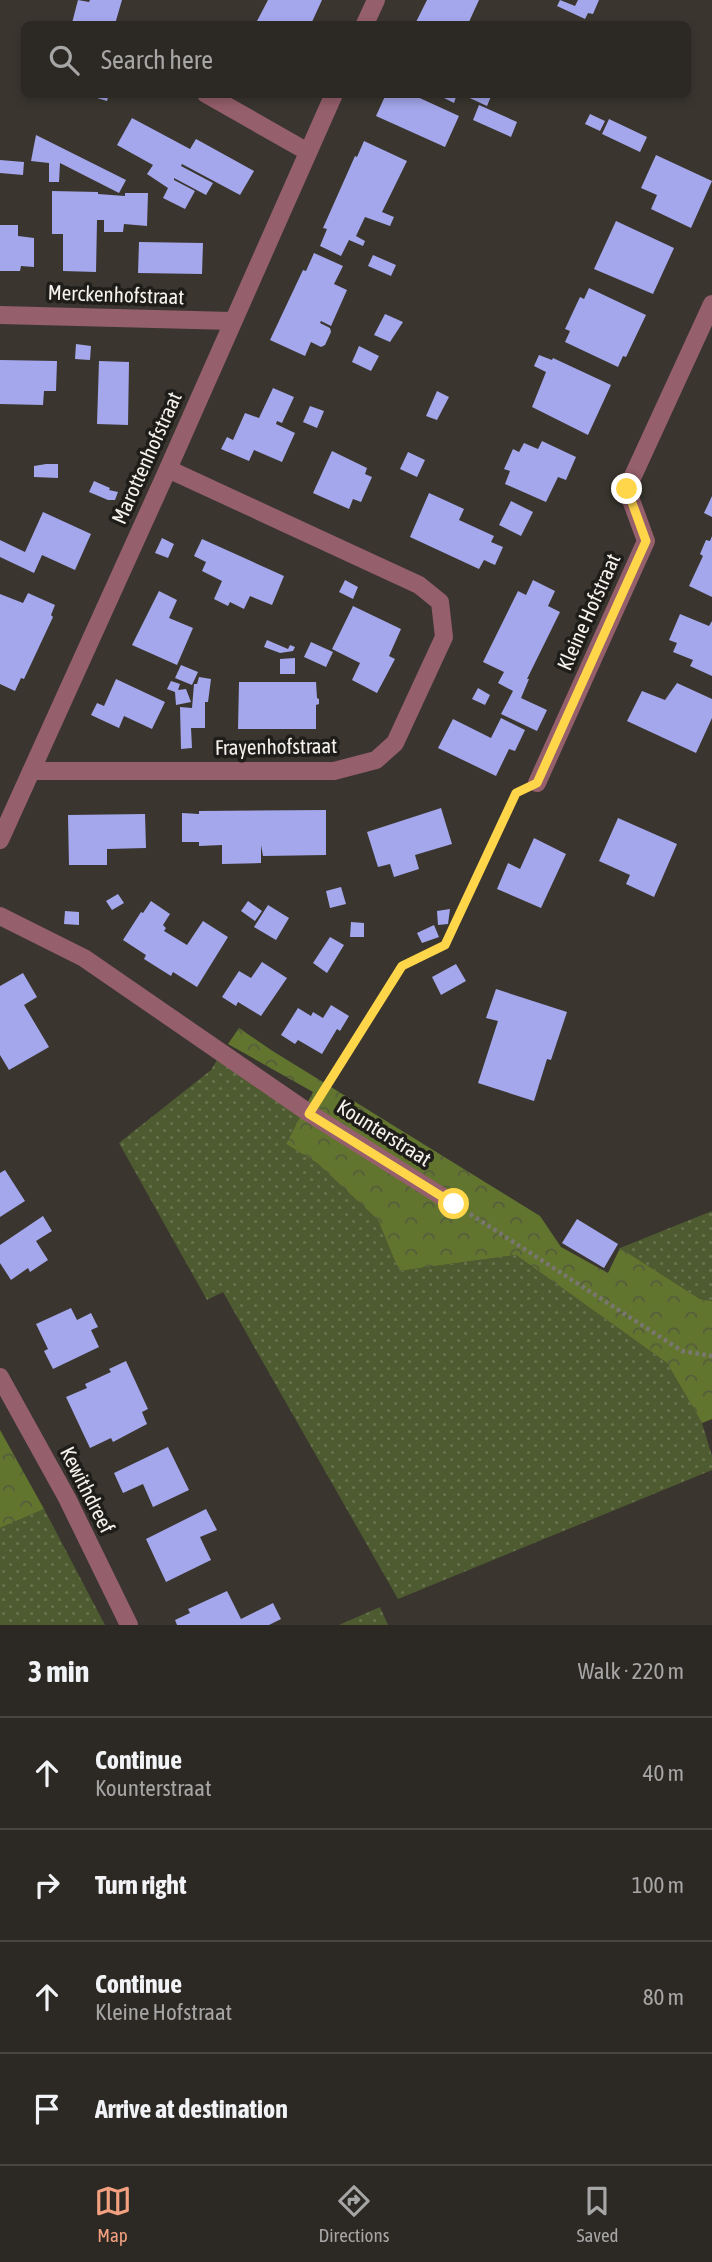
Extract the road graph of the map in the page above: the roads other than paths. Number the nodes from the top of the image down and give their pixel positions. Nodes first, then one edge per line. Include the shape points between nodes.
1 (376, 0) edge
2 (366, 21) edge
3 (213, 98) edge
4 (332, 98) edge
5 (308, 152) junction
6 (712, 304) edge
7 (0, 315) edge
8 (232, 321) junction
9 (168, 469) junction
10 (31, 771) junction
11 (537, 783) road end
12 (0, 840) edge
13 (0, 916) edge
14 (454, 1204) road end
15 (0, 1377) edge
16 (129, 1625) edge

1 - 2 street
3 - 5 street
4 - 5 street, Marottenhofstraat
5 - 8 street, Marottenhofstraat
6 - 11 street, Kleine Hofstraat via 627,489 646,541
7 - 8 street, Merckenhofstraat
8 - 9 street, Marottenhofstraat
9 - 10 street, Marottenhofstraat
9 - 10 street, Frayenhofstraat via 419,585 440,602 444,637 395,743 376,760 334,771
10 - 12 street, Marottenhofstraat
13 - 14 street, Kounterstraat via 85,958 309,1114
15 - 16 street, Kewithdreef via 67,1497

